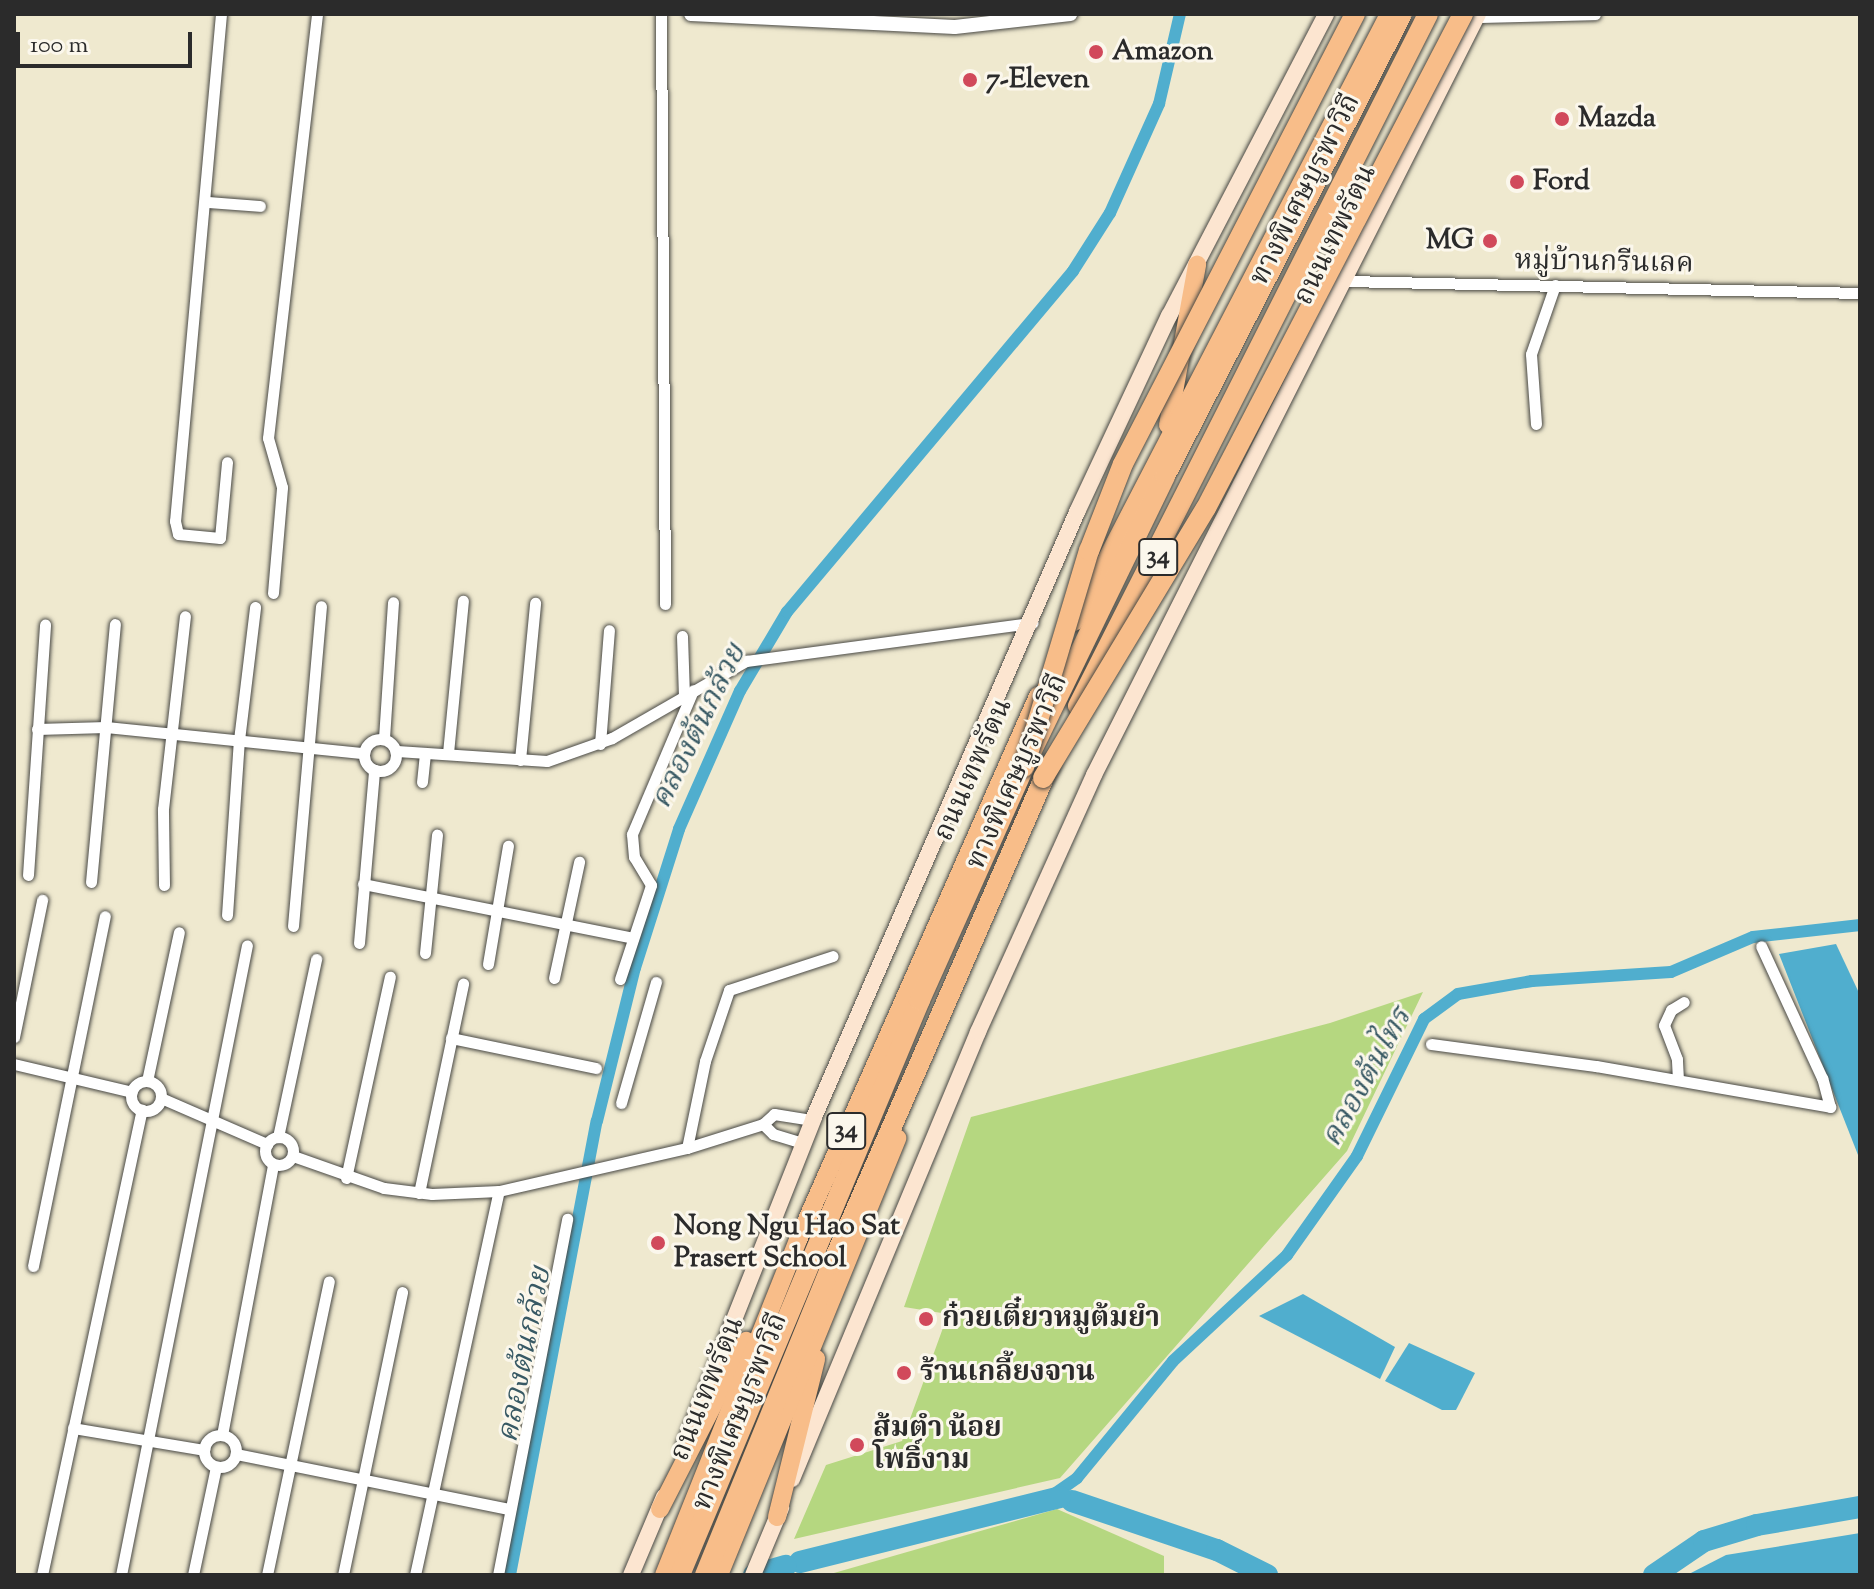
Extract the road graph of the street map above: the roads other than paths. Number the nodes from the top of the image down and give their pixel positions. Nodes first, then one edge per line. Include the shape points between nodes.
1 (221, 14) edge
2 (317, 14) edge
3 (661, 14) edge
4 (691, 14) edge
5 (1070, 14) edge
6 (1326, 14) edge
7 (1355, 14) edge
8 (1389, 14) edge
9 (1402, 14) edge
10 (1428, 14) edge
11 (1435, 14) edge
12 (1595, 14) edge
13 (1472, 15) edge
14 (818, 18) edge
15 (955, 20) edge
16 (207, 202) junction
17 (260, 206) dead end
18 (1197, 265) junction
19 (1347, 281) junction
20 (1555, 285) junction
21 (1860, 293) edge
22 (1536, 424) dead end
23 (1165, 443) junction
24 (227, 462) dead end
25 (273, 593) dead end
26 (463, 601) dead end
27 (393, 602) dead end
28 (535, 603) dead end
29 (665, 604) dead end
30 (321, 606) dead end
31 (255, 607) dead end
32 (185, 616) dead end
33 (1032, 623) junction
34 (115, 624) dead end
35 (45, 625) dead end
36 (609, 630) dead end
37 (682, 636) dead end
38 (688, 693) junction
39 (106, 727) junction
40 (37, 729) junction
41 (174, 734) junction
42 (384, 738) junction
43 (239, 740) junction
44 (600, 744) junction
45 (310, 747) junction
46 (397, 751) junction
47 (364, 753) junction
48 (425, 753) junction
49 (448, 753) junction
50 (520, 760) junction
51 (1024, 767) junction
52 (374, 770) junction
53 (1043, 778) junction
54 (422, 782) dead end
55 (437, 835) dead end
56 (508, 846) dead end
57 (579, 862) dead end
58 (28, 875) dead end
59 (91, 882) dead end
60 (363, 884) junction
61 (164, 885) dead end
62 (433, 896) junction
63 (42, 900) dead end
64 (496, 912) junction
65 (227, 915) dead end
66 (105, 916) dead end
67 (293, 926) dead end
68 (564, 926) junction
69 (179, 932) dead end
70 (633, 938) junction
71 (359, 943) dead end
72 (247, 945) dead end
73 (1761, 946) dead end
74 (425, 953) dead end
75 (833, 956) dead end
76 (316, 959) dead end
77 (488, 964) dead end
78 (390, 977) dead end
79 (554, 978) dead end
80 (620, 979) dead end
81 (656, 982) dead end
82 (463, 984) dead end
83 (1684, 1002) dead end
84 (14, 1037) edge
85 (451, 1038) junction
86 (1431, 1044) dead end
87 (14, 1064) edge
88 (596, 1068) dead end
89 (72, 1077) junction
90 (1678, 1080) junction
91 (147, 1081) junction
92 (132, 1092) junction
93 (161, 1098) junction
94 (621, 1103) dead end
95 (142, 1110) junction
96 (213, 1120) junction
97 (813, 1120) junction
98 (763, 1124) junction
99 (278, 1137) junction
100 (803, 1143) junction
101 (267, 1144) junction
102 (687, 1148) junction
103 (293, 1156) junction
104 (273, 1165) junction
105 (346, 1178) junction
106 (499, 1191) junction
107 (419, 1193) junction
108 (567, 1219) dead end
109 (798, 1240) junction
110 (33, 1266) dead end
111 (329, 1281) dead end
112 (833, 1291) junction
113 (402, 1292) dead end
114 (73, 1428) junction
115 (222, 1435) junction
116 (148, 1441) junction
117 (204, 1450) junction
118 (236, 1454) junction
119 (289, 1464) junction
120 (216, 1467) junction
121 (363, 1478) junction
122 (435, 1495) junction
123 (510, 1509) junction
124 (660, 1509) junction
125 (777, 1517) junction
126 (633, 1570) edge
127 (42, 1575) edge
128 (121, 1575) edge
129 (193, 1575) edge
130 (267, 1575) edge
131 (343, 1575) edge
132 (415, 1575) edge
133 (498, 1575) edge
134 (664, 1575) edge
135 (680, 1575) edge
136 (705, 1575) edge
137 (719, 1575) edge
138 (753, 1575) edge

1 - 16 street
2 - 25 street via 268,438 282,487
3 - 29 street
4 - 14 street
5 - 15 street
6 - 18 main road, ถนนเทพรัตน / 34
7 - 51 highway, bridge via 1123,464 1089,551
8 - 23 highway, ถนนเทพรัตน / 34
9 - 51 highway, ทางพิเศษบูรพาวิถี, bridge via 1165,476
10 - 53 highway, ทางพิเศษบูรพาวิถี, bridge
11 - 112 highway, ถนนเทพรัตน / 34 via 1138,595 1050,783
12 - 13 street
13 - 19 main road, ถนนเทพรัตน / 34
13 - 53 highway, bridge via 1206,508
14 - 15 street
16 - 17 street
16 - 24 street via 175,521 178,534 220,538
18 - 23 highway
18 - 33 main road, ถนนเทพรัตน / 34 via 1077,512
19 - 20 street, หมู่บ้านกรีนเลค
19 - 125 main road, ถนนเทพรัตน / 34 via 1148,662 1043,884
20 - 21 street, หมู่บ้านกรีนเลค
20 - 22 street via 1531,354
23 - 109 highway, ถนนเทพรัตน / 34 via 997,784
26 - 49 street
27 - 42 street
28 - 50 street
30 - 45 street
31 - 43 street
32 - 41 street
33 - 38 street via 763,656
33 - 97 main road, ถนนเทพรัตน / 34
34 - 39 street
35 - 40 street
36 - 44 street
37 - 38 street
38 - 44 street
38 - 70 street via 632,834 634,857 651,885
39 - 40 street
39 - 41 street
39 - 59 street
40 - 58 street
41 - 43 street
41 - 61 street via 163,809
42 - 46 street
42 - 47 street via 370,741
43 - 45 street
43 - 65 street
44 - 50 street via 547,761
45 - 47 street
45 - 67 street
46 - 48 street
46 - 52 street via 391,768
47 - 52 street
48 - 49 street
48 - 54 street
49 - 50 street
51 - 135 highway, ทางพิเศษบูรพาวิถี via 902,1043
52 - 60 street
53 - 136 highway, ทางพิเศษบูรพาวิถี via 832,1264
55 - 62 street
56 - 64 street
57 - 68 street
60 - 62 street
60 - 71 street
62 - 64 street
62 - 74 street
63 - 84 street
64 - 68 street
64 - 77 street
66 - 89 street
68 - 70 street
68 - 79 street
69 - 91 street
70 - 80 street
72 - 96 street
73 - 90 street via 1822,1078 1830,1107
75 - 102 street via 729,990 705,1061
76 - 99 street
78 - 105 street
81 - 94 street
82 - 85 street
83 - 90 street via 1671,1010 1664,1025 1677,1059
85 - 88 street
85 - 107 street
86 - 90 street
87 - 89 street
89 - 92 street
89 - 110 street
91 - 92 street
91 - 93 street via 156,1084
92 - 95 street
93 - 95 street via 152,1109
93 - 96 street
95 - 114 street
96 - 101 street
96 - 116 street
97 - 98 street via 774,1114
97 - 100 main road, ถนนเทพรัตน / 34
98 - 100 street via 773,1134
98 - 102 street
99 - 101 street
99 - 103 street via 291,1142
100 - 124 main road, ถนนเทพรัตน / 34
101 - 104 street via 266,1158
102 - 106 street
103 - 104 street via 283,1165
103 - 105 street
104 - 115 street
105 - 107 street
106 - 107 street
106 - 122 street
108 - 123 street
109 - 124 highway
109 - 134 highway, ถนนเทพรัตน / 34
111 - 119 street
112 - 125 highway
112 - 137 highway, ถนนเทพรัตน / 34
113 - 121 street
114 - 116 street
114 - 127 street
115 - 117 street via 208,1441
115 - 118 street via 232,1440
116 - 117 street
116 - 128 street
117 - 120 street
118 - 119 street
118 - 120 street via 226,1466
119 - 121 street
119 - 130 street
120 - 129 street
121 - 122 street
121 - 131 street
122 - 123 street
122 - 132 street
123 - 133 street
124 - 126 main road, ถนนเทพรัตน / 34
125 - 138 main road, ถนนเทพรัตน / 34

